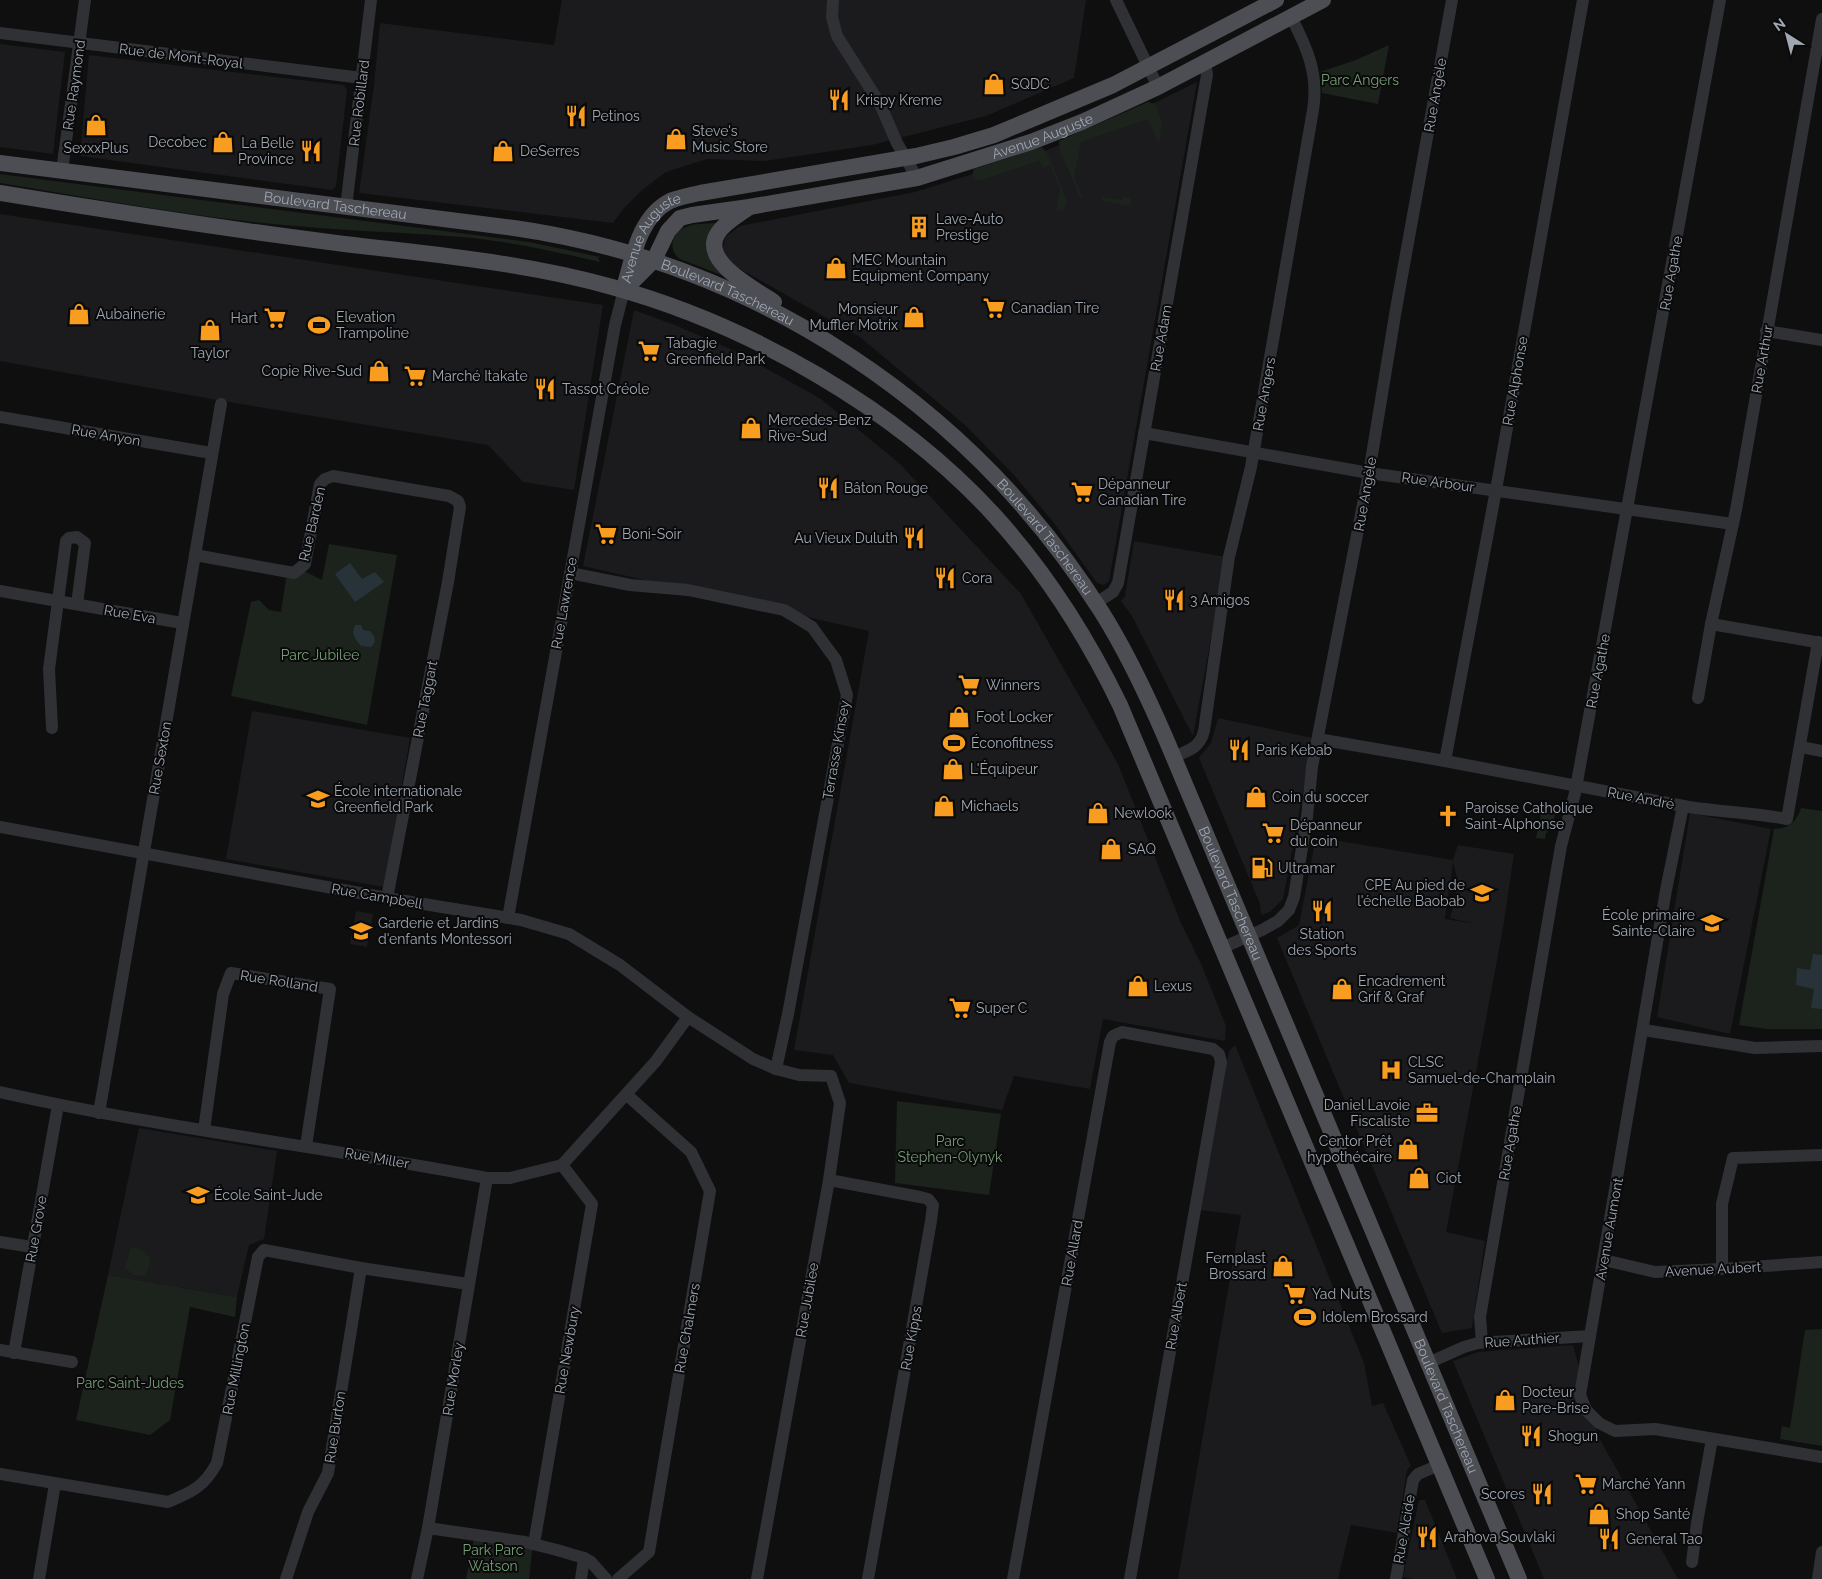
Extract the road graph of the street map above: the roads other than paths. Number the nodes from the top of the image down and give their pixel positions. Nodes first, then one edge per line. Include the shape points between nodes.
1 (85, 0) edge
2 (371, 0) edge
3 (833, 0) edge
4 (1116, 0) edge
5 (1276, 0) edge
6 (1323, 0) edge
7 (1452, 0) edge
8 (1583, 0) edge
9 (1720, 0) edge
10 (1291, 17) junction
11 (1822, 19) edge
12 (0, 33) edge
13 (80, 43) junction
14 (1205, 62) junction
15 (1148, 67) junction
16 (362, 78) junction
17 (1158, 87) junction
18 (905, 158) junction
19 (0, 163) edge
20 (62, 171) junction
21 (918, 178) junction
22 (0, 193) edge
23 (346, 206) junction
24 (749, 207) junction
25 (634, 254) junction
26 (654, 260) junction
27 (624, 290) junction
28 (1766, 330) junction
29 (1822, 340) edge
30 (841, 349) junction
31 (221, 404) dead end
32 (0, 417) edge
33 (1144, 433) junction
34 (1253, 452) junction
35 (211, 453) junction
36 (1369, 473) junction
37 (1496, 490) junction
38 (458, 501) joint
39 (1628, 509) junction
40 (1733, 524) junction
41 (195, 555) junction
42 (570, 573) junction
43 (0, 590) edge
44 (59, 602) junction
45 (1096, 603) junction
46 (77, 604) junction
47 (182, 623) junction
48 (1711, 624) junction
49 (1820, 643) edge
50 (1698, 698) dead end
51 (52, 728) dead end
52 (1318, 739) junction
53 (1801, 747) junction
54 (1822, 752) edge
55 (1173, 757) junction
56 (1445, 761) junction
57 (1576, 786) junction
58 (1683, 806) junction
59 (0, 827) edge
60 (143, 854) junction
61 (387, 898) junction
62 (508, 918) junction
63 (1249, 936) junction
64 (1222, 948) junction
65 (688, 1017) junction
66 (1644, 1030) junction
67 (1822, 1046) edge
68 (1219, 1054) joint
69 (776, 1069) junction
70 (0, 1092) edge
71 (627, 1095) junction
72 (58, 1105) junction
73 (99, 1113) junction
74 (204, 1130) junction
75 (306, 1146) junction
76 (1822, 1156) edge
77 (562, 1165) junction
78 (487, 1178) junction
79 (829, 1180) junction
80 (0, 1242) edge
81 (32, 1247) junction
82 (1604, 1260) junction
83 (1822, 1262) edge
84 (360, 1268) junction
85 (1722, 1269) junction
86 (468, 1284) junction
87 (1590, 1336) junction
88 (1482, 1342) junction
89 (0, 1350) edge
90 (14, 1353) junction
91 (72, 1362) dead end
92 (1428, 1362) junction
93 (1712, 1439) junction
94 (1822, 1457) edge
95 (1439, 1465) junction
96 (0, 1474) edge
97 (55, 1484) junction
98 (428, 1528) junction
99 (534, 1544) junction
100 (1822, 1552) edge
101 (584, 1558) junction
102 (1692, 1562) dead end
103 (39, 1579) edge
104 (286, 1579) edge
105 (417, 1579) edge
106 (581, 1579) edge
107 (606, 1579) edge
108 (618, 1579) edge
109 (757, 1579) edge
110 (868, 1579) edge
111 (1013, 1579) edge
112 (1130, 1579) edge
113 (1396, 1579) edge
114 (1488, 1579) edge
115 (1519, 1579) edge
116 (1818, 1579) edge

1 - 13 street, Rue Raymond
2 - 16 street, Rue Robillard
3 - 18 street via 832,17 837,36 880,104
4 - 15 street
5 - 15 main road, Avenue Auguste
6 - 10 main road, Avenue Auguste
7 - 36 street, Rue Angèle
8 - 37 street, Rue Alphonse
9 - 39 street, Rue Agathe
10 - 14 main road, Avenue Auguste
10 - 34 street, Rue Angers via 1312,66 1314,101
11 - 28 street, Rue Arthur
12 - 13 street, Rue de Mont-Royal
13 - 16 street, Rue de Mont-Royal
13 - 20 street, Rue Raymond
14 - 17 main road, Avenue Auguste
14 - 33 street, Rue Adam via 1207,75
15 - 17 street
15 - 18 main road, Avenue Auguste via 994,135
16 - 23 street, Rue Robillard
17 - 21 main road, Avenue Auguste via 1049,136
18 - 21 street
18 - 25 main road, Avenue Auguste via 676,198 651,216
19 - 20 main road, Boulevard Taschereau
20 - 23 main road, Boulevard Taschereau
21 - 24 main road, Avenue Auguste
22 - 27 main road, Boulevard Taschereau via 166,220 501,263
23 - 25 main road, Boulevard Taschereau via 531,230
24 - 26 main road, Avenue Auguste via 680,218 668,231
24 - 30 main road via 718,233 714,247 719,260 727,269
25 - 26 main road, Boulevard Taschereau
25 - 27 main road, Avenue Auguste
26 - 27 main road, Avenue Auguste
26 - 30 main road, Boulevard Taschereau via 765,306
27 - 42 street, Rue Lawrence
27 - 64 main road, Boulevard Taschereau via 672,306 754,342 845,392 936,460 995,517 1055,594 1107,680
28 - 29 street
28 - 40 street, Rue Arthur
30 - 45 main road, Boulevard Taschereau via 916,403 987,467 1044,532
31 - 35 street, Rue Sexton
32 - 35 street, Rue Anyon
33 - 34 street, Rue Arbour
33 - 45 street, Rue Adam via 1117,586
34 - 36 street, Rue Arbour
34 - 55 street, Rue Angers via 1229,557 1203,735 1196,747
35 - 41 street, Rue Sexton
36 - 37 street, Rue Arbour
36 - 52 street, Rue Angèle
37 - 39 street, Rue Arbour
37 - 56 street, Rue Alphonse
38 - 41 street, Rue Barden via 449,496 333,476 320,484 305,564 294,573
38 - 61 street, Rue Taggart via 460,508 449,579
39 - 40 street, Rue Arbour
39 - 57 street, Rue Agathe
40 - 48 street, Rue Arthur
41 - 47 street, Rue Sexton
42 - 62 street, Rue Lawrence
42 - 69 street, Terrasse Kinsey via 630,585 688,590 784,610 812,627 836,660 847,695
43 - 44 street, Rue Eva
44 - 46 street, Rue Eva
44 - 46 street via 66,541 77,537 85,543
44 - 51 street via 49,669
45 - 55 main road, Boulevard Taschereau via 1137,675
46 - 47 street, Rue Eva
47 - 60 street, Rue Sexton
48 - 49 street
48 - 50 street, Rue Arthur
49 - 53 street, Rue André
52 - 56 street, Rue André
52 - 63 street, Rue Angèle via 1292,904 1282,919
53 - 54 street
53 - 58 street, Rue André via 1787,819
55 - 63 main road, Boulevard Taschereau
56 - 57 street, Rue André
57 - 58 street, Rue André
57 - 88 street, Rue Agathe via 1561,846 1482,1304
58 - 66 street, Avenue Aumont
59 - 60 street, Rue Campbell
60 - 61 street, Rue Campbell
60 - 73 street, Rue Sexton
61 - 62 street, Rue Campbell
62 - 65 street, Rue Campbell via 569,934 620,965
63 - 64 street, Rue Angèle
63 - 92 main road, Boulevard Taschereau
64 - 95 main road, Boulevard Taschereau
65 - 69 street, Rue Campbell via 754,1059
65 - 71 street
66 - 67 street via 1755,1048
66 - 82 street, Avenue Aumont
68 - 111 street, Rue Allard via 1213,1049 1124,1032 1115,1034 1111,1040
68 - 112 street, Rue Albert via 1221,1062
69 - 79 street, Rue Jubilee via 799,1075 831,1076 840,1104
70 - 72 street, Rue Miller
71 - 77 street
71 - 108 street, Rue Chalmers via 691,1152 710,1190 649,1552
72 - 73 street, Rue Miller
72 - 81 street, Rue Grove
73 - 74 street, Rue Miller
74 - 75 street, Rue Miller
74 - 75 street, Rue Rolland via 223,994 231,973 249,975 330,989
75 - 78 street, Rue Miller
76 - 85 street via 1733,1158 1722,1204
77 - 78 street, Rue Miller via 510,1178
77 - 99 street, Rue Newbury via 592,1204
78 - 86 street, Rue Morley
79 - 109 street, Rue Jubilee
79 - 110 street, Rue Kipps via 920,1196 933,1205
80 - 81 street
81 - 90 street, Rue Grove
82 - 85 street, Avenue Aubert via 1655,1272
82 - 87 street, Avenue Aumont
83 - 85 street, Avenue Aubert
84 - 86 street, Rue Millington
84 - 97 street, Rue Millington via 264,1250 258,1257 217,1463 208,1479 168,1502
84 - 104 street, Rue Burton via 328,1473 308,1512
86 - 98 street, Rue Morley
87 - 88 street, Rue Authier
87 - 93 street, Avenue Aumont via 1580,1395 1586,1410 1599,1423 1615,1431 1655,1429
88 - 92 street, Rue Authier
89 - 90 street
90 - 91 street
92 - 115 main road, Boulevard Taschereau
93 - 94 street, Avenue Aumont
93 - 102 street
95 - 113 street, Rue Alcide via 1418,1474 1413,1480
95 - 114 main road, Boulevard Taschereau
96 - 97 street, Rue Millington
97 - 103 street
98 - 99 street
98 - 105 street, Rue Morley
99 - 101 street
100 - 116 street
101 - 106 street
101 - 107 street

